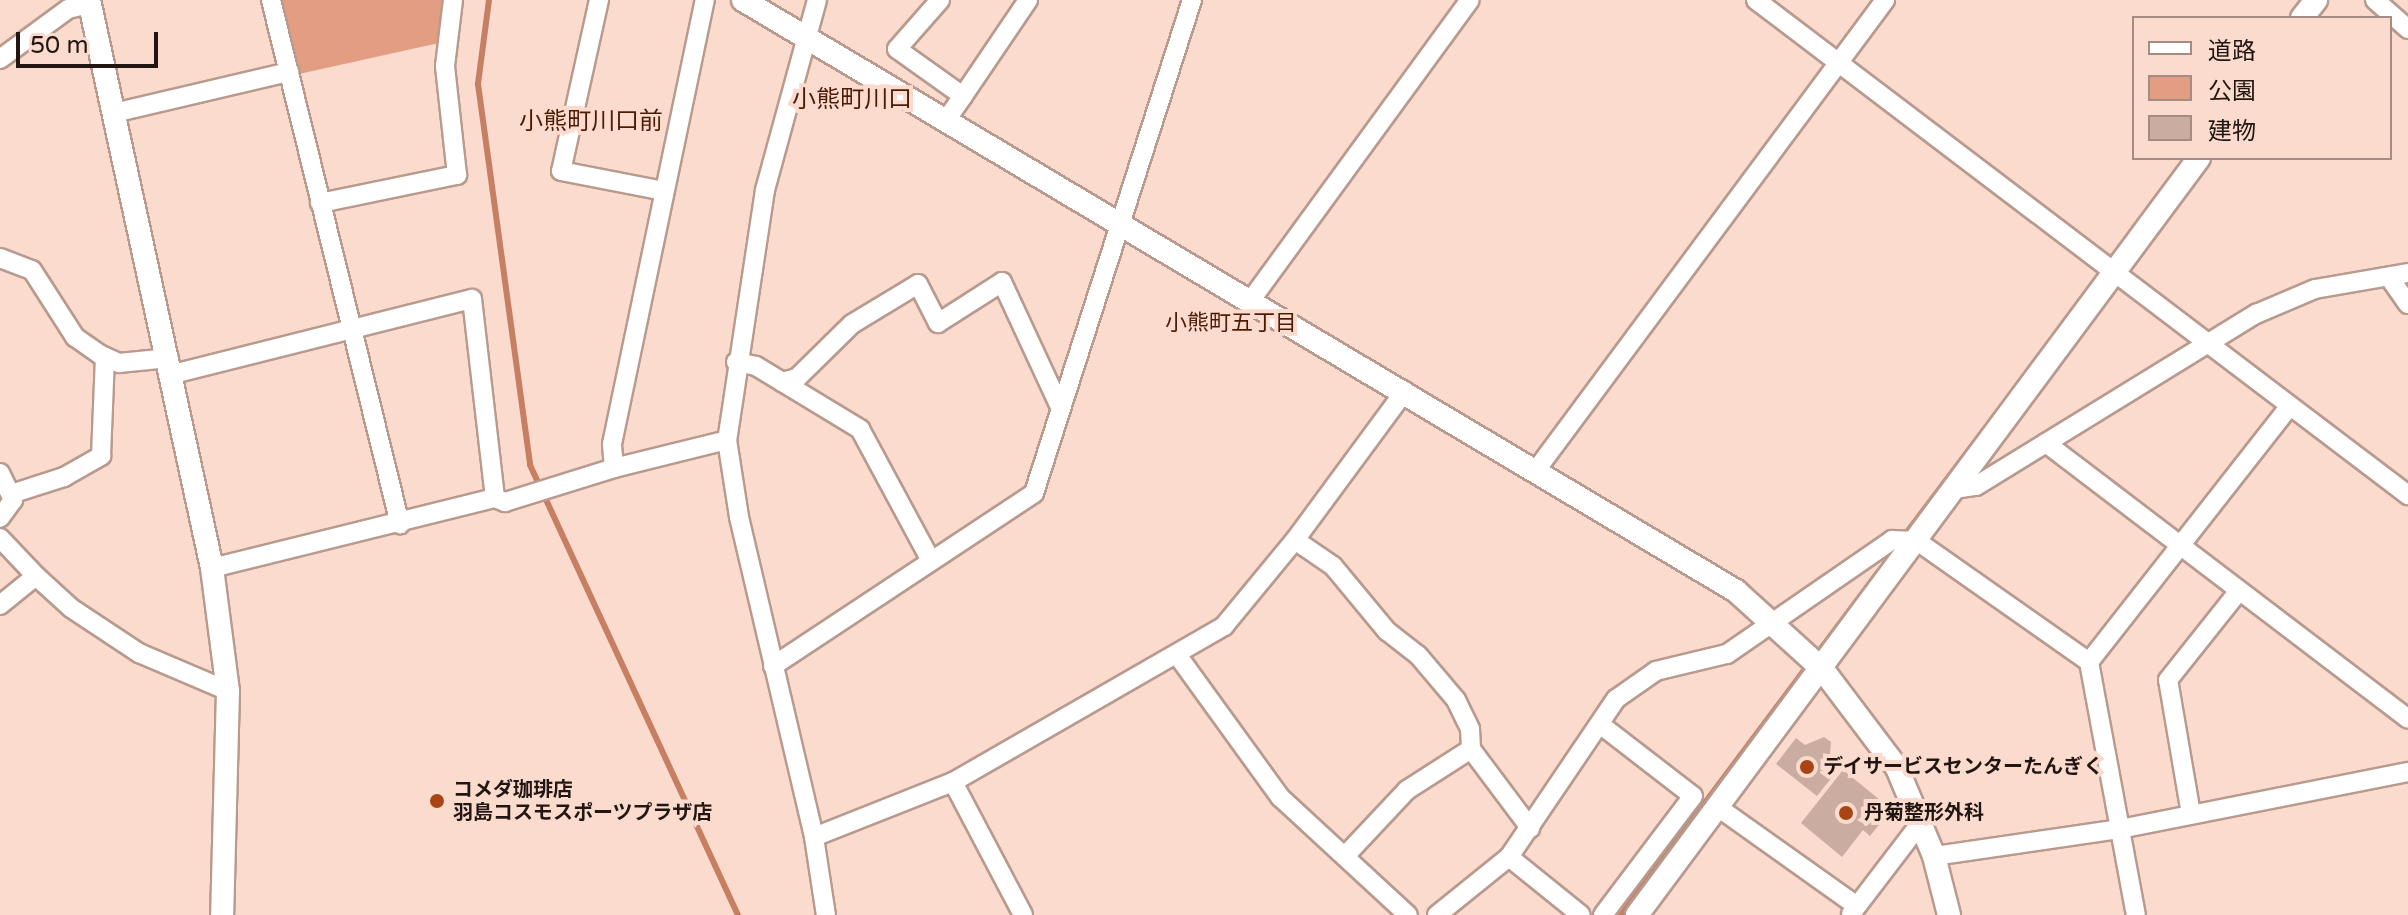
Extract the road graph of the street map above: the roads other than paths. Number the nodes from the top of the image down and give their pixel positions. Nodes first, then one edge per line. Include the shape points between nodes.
1 (271, 0) edge
2 (453, 0) edge
3 (599, 0) edge
4 (705, 0) edge
5 (743, 0) edge
6 (817, 0) edge
7 (940, 0) edge
8 (1028, 0) edge
9 (1192, 0) edge
10 (1470, 0) edge
11 (1756, 0) edge
12 (1885, 0) edge
13 (2316, 0) edge
14 (2375, 0) edge
15 (89, 2) edge
16 (2304, 16) edge
17 (2408, 29) edge
18 (809, 38) junction
19 (0, 59) edge
20 (1839, 62) junction
21 (289, 72) junction
22 (963, 96) junction
23 (114, 113) junction
24 (946, 120) junction
25 (2198, 160) edge
26 (664, 191) junction
27 (320, 203) junction
28 (1121, 224) junction
29 (0, 258) edge
30 (2115, 274) junction
31 (2399, 275) edge
32 (1251, 300) junction
33 (2408, 304) edge
34 (349, 329) junction
35 (2209, 344) junction
36 (105, 357) junction
37 (736, 362) junction
38 (171, 366) junction
39 (782, 382) junction
40 (1405, 391) junction
41 (2290, 406) junction
42 (1061, 409) junction
43 (727, 440) junction
44 (2046, 443) junction
45 (614, 468) junction
46 (1537, 469) junction
47 (0, 473) edge
48 (1954, 489) junction
49 (11, 494) junction
50 (2408, 495) edge
51 (495, 498) junction
52 (0, 518) edge
53 (400, 524) junction
54 (0, 538) edge
55 (1295, 540) junction
56 (1917, 541) junction
57 (2180, 548) junction
58 (931, 561) junction
59 (212, 568) junction
60 (36, 576) junction
61 (2238, 592) junction
62 (0, 605) edge
63 (1776, 624) junction
64 (1178, 656) junction
65 (2089, 662) junction
66 (773, 666) junction
67 (1823, 670) junction
68 (228, 691) junction
69 (2408, 719) edge
70 (1601, 725) junction
71 (1471, 749) junction
72 (2408, 772) edge
73 (953, 782) junction
74 (1707, 805) junction
75 (2191, 814) junction
76 (1922, 821) junction
77 (1530, 828) junction
78 (2120, 829) junction
79 (814, 837) junction
80 (1346, 855) junction
81 (1934, 856) junction
82 (1509, 857) junction
83 (1853, 911) edge
84 (222, 915) edge
85 (826, 915) edge
86 (1023, 915) edge
87 (1408, 915) edge
88 (1437, 915) edge
89 (1581, 915) edge
90 (1603, 915) edge
91 (1637, 915) edge
92 (1949, 915) edge
93 (2136, 915) edge

1 - 21 street
2 - 27 street via 445,66 457,175
3 - 26 street via 561,171
4 - 26 street
5 - 18 street
6 - 18 street
7 - 22 street via 897,49
8 - 22 street
9 - 28 street
10 - 32 street
11 - 20 street
12 - 20 street
13 - 16 street
14 - 17 street
15 - 19 street via 68,9
15 - 23 street
18 - 24 street
18 - 37 street via 765,190
20 - 30 street
20 - 46 street
21 - 23 street
21 - 27 street
22 - 24 street
23 - 38 street
24 - 28 street
25 - 30 street
26 - 45 street via 612,444
27 - 34 street
28 - 32 street
28 - 42 street
29 - 36 street via 32,270 75,337
30 - 35 street
30 - 48 street
31 - 33 street
31 - 35 street via 2315,289 2256,314
32 - 40 street
34 - 38 street
34 - 51 street via 472,299
34 - 53 street
35 - 41 street
35 - 44 street
36 - 38 street via 119,363
36 - 49 street via 101,456 64,477
37 - 39 street via 756,366
37 - 43 street
38 - 59 street
39 - 42 street via 797,378 852,324 918,284 938,323 1002,282
39 - 58 street via 860,429
40 - 46 street
40 - 55 street
41 - 50 street
41 - 57 street
42 - 58 street via 1034,493
43 - 45 street
43 - 66 street
44 - 48 street via 1976,486
44 - 57 street
45 - 51 street via 516,499
46 - 63 street via 1674,550
47 - 49 street
48 - 56 street
49 - 52 street via 13,500
51 - 53 street
53 - 59 street
54 - 60 street
55 - 64 street via 1224,626
55 - 71 street via 1333,566 1387,631 1418,655 1456,700 1470,729
56 - 63 street via 1892,540 1875,548
56 - 65 street
56 - 67 street
57 - 61 street
57 - 65 street
58 - 66 street
59 - 68 street
60 - 62 street
60 - 68 street via 71,608 139,653
61 - 69 street
61 - 75 street via 2168,680
63 - 67 street
63 - 70 street via 1727,654 1656,671 1616,699
64 - 73 street
64 - 80 street via 1280,797
65 - 78 street
66 - 79 street
67 - 74 street
67 - 76 street via 1897,768
68 - 84 street
70 - 74 street
70 - 77 street
71 - 77 street
71 - 80 street via 1407,790
72 - 75 street
73 - 79 street
73 - 86 street
74 - 83 street
74 - 90 street
74 - 91 street
75 - 78 street
76 - 81 street
76 - 83 street
77 - 82 street
78 - 81 street
78 - 93 street
79 - 85 street
80 - 87 street
81 - 92 street
82 - 88 street
82 - 89 street

